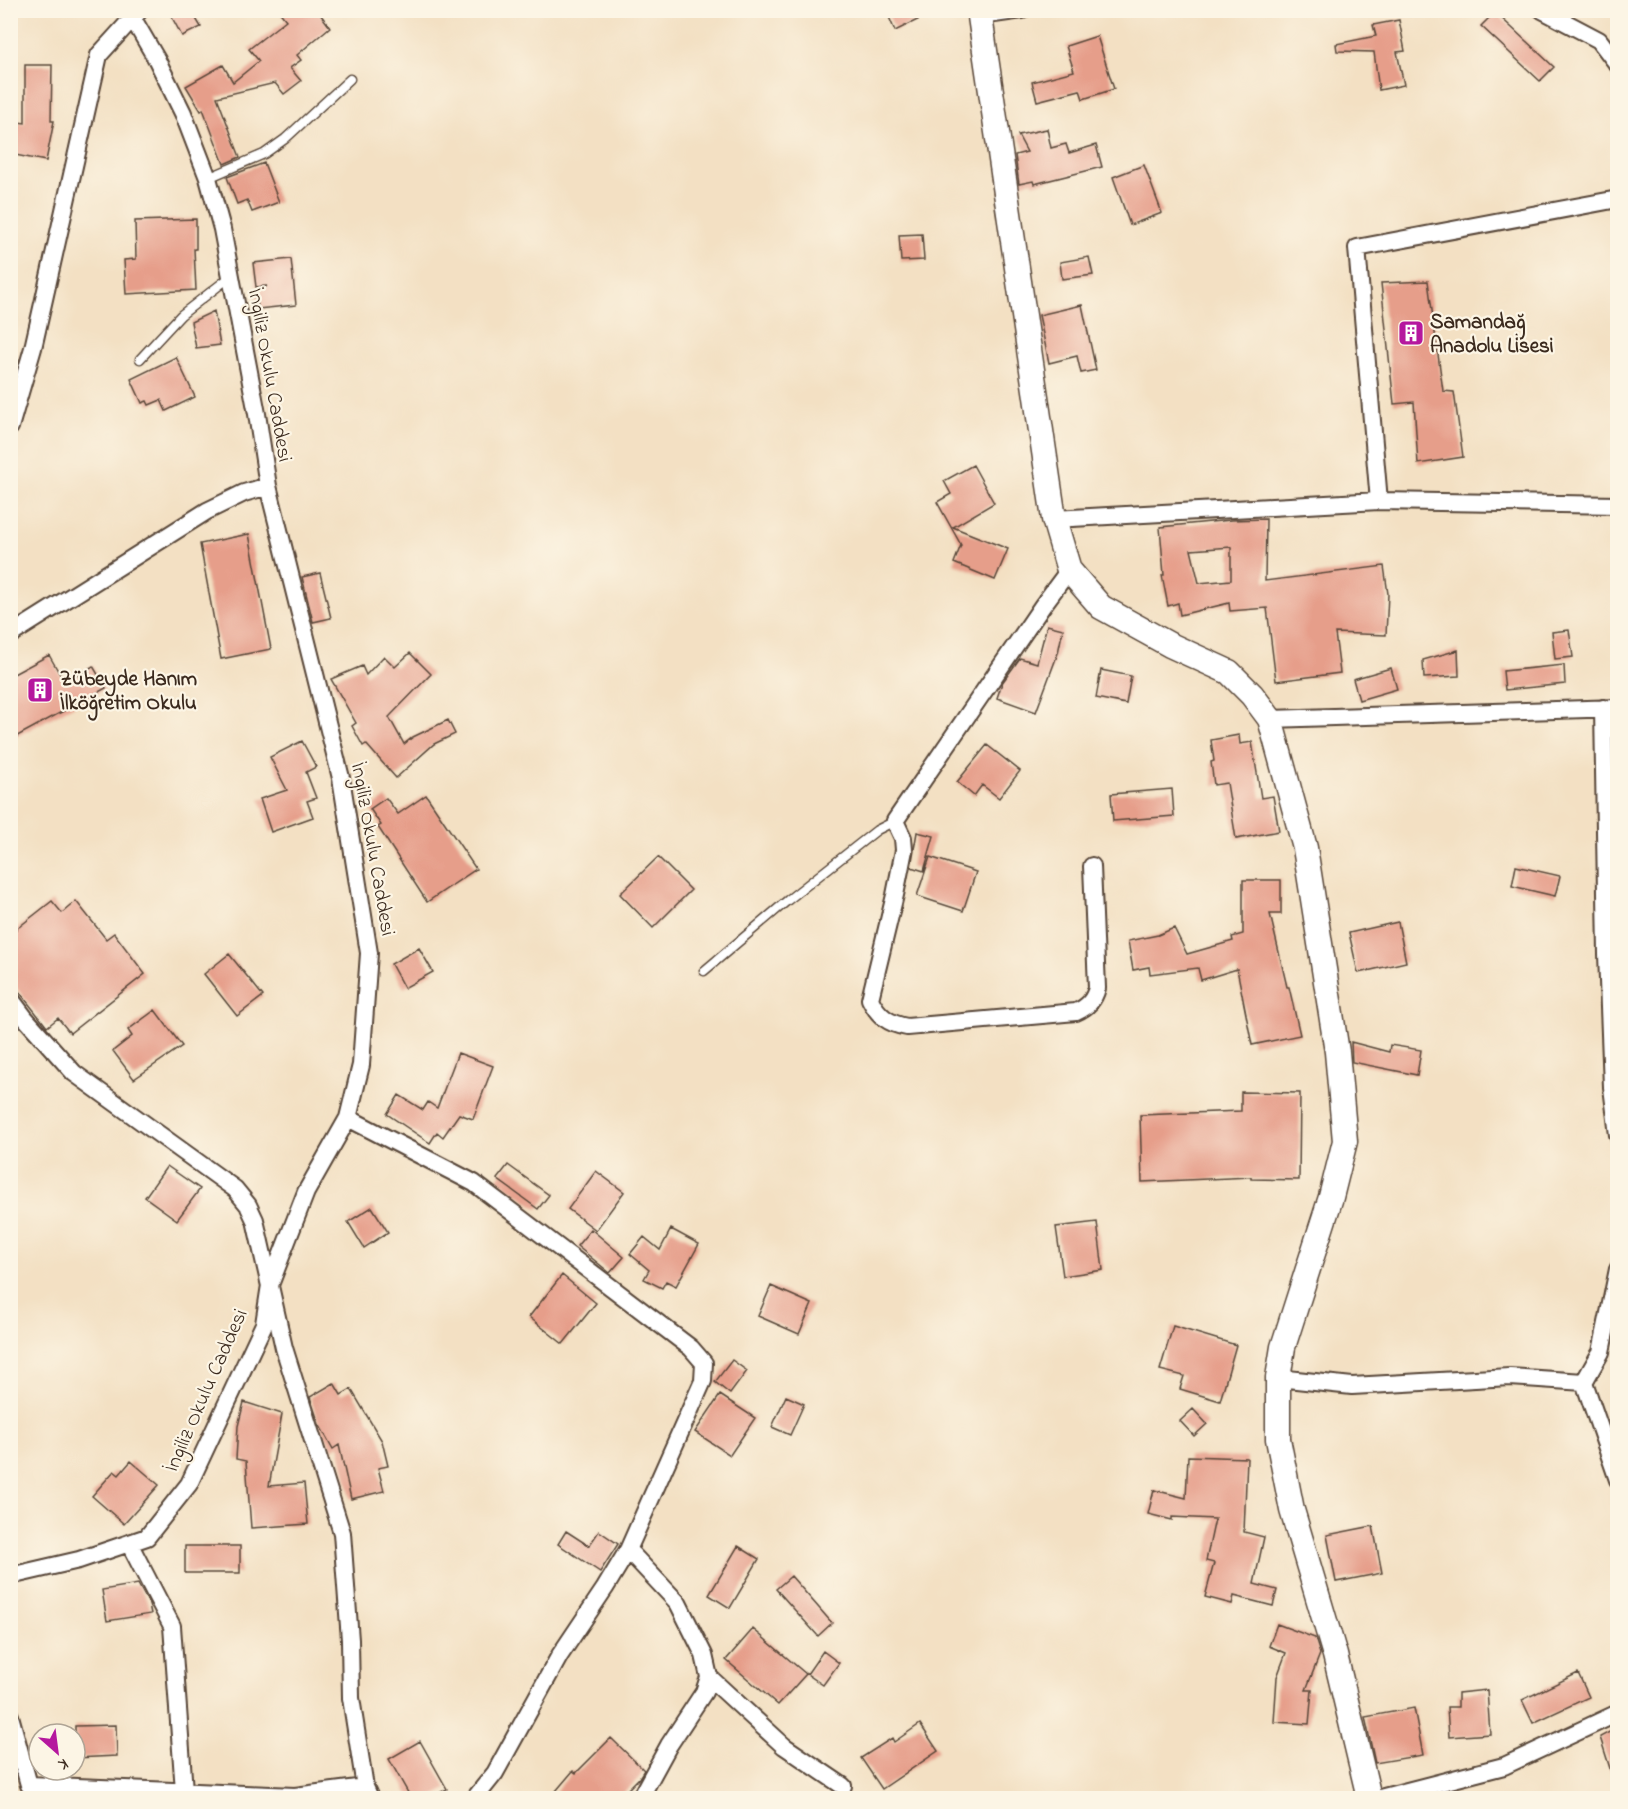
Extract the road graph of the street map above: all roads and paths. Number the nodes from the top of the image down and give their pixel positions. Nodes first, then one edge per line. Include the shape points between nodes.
1 (1022, 10) edge
2 (1542, 10) edge
3 (132, 13) edge
4 (979, 13) edge
5 (1612, 45) edge
6 (1617, 65) edge
7 (350, 79) dead end
8 (208, 178) junction
9 (1617, 199) edge
10 (230, 277) junction
11 (140, 359) dead end
12 (10, 428) edge
13 (268, 486) junction
14 (1379, 501) junction
15 (1617, 505) edge
16 (1054, 519) junction
17 (1070, 570) junction
18 (10, 635) edge
19 (1610, 708) edge
20 (1270, 719) junction
21 (895, 821) junction
22 (1092, 866) dead end
23 (704, 971) dead end
24 (10, 998) edge
25 (1613, 1018) edge
26 (348, 1118) junction
27 (1617, 1135) edge
28 (1617, 1269) edge
29 (1617, 1274) edge
30 (270, 1285) junction
31 (1278, 1378) junction
32 (1584, 1382) junction
33 (1617, 1480) edge
34 (129, 1543) junction
35 (628, 1550) junction
36 (10, 1576) edge
37 (709, 1677) junction
38 (1617, 1713) edge
39 (10, 1716) edge
40 (843, 1786) dead end
41 (184, 1791) junction
42 (368, 1793) edge
43 (475, 1798) edge
44 (640, 1798) edge
45 (1366, 1798) edge
46 (1380, 1798) edge

1 - 4 street
2 - 5 street
3 - 8 street, İngiliz Okulu Caddesi via 183,113
3 - 12 street via 99,55 33,348
4 - 16 street
5 - 6 street
7 - 8 lane via 264,154
8 - 10 street, İngiliz Okulu Caddesi
9 - 14 street via 1357,248
10 - 11 lane via 181,315
10 - 13 street, İngiliz Okulu Caddesi
13 - 18 street via 207,512
13 - 26 street, İngiliz Okulu Caddesi via 341,778 369,953 361,1065
14 - 15 street
14 - 16 street
16 - 17 street
17 - 20 street via 1101,607 1229,672
17 - 21 street
19 - 20 street
19 - 25 street
20 - 31 street via 1305,848 1337,1052 1345,1141 1283,1347
21 - 22 street via 904,850 870,999 880,1016 897,1025 1076,1012 1088,1005 1097,988
21 - 23 lane via 877,830
24 - 30 street via 74,1073 235,1189 255,1220
25 - 27 street via 1612,1088
26 - 30 street, İngiliz Okulu Caddesi via 306,1192
26 - 35 street via 474,1183 691,1348 704,1363 703,1381
28 - 29 street
29 - 32 street via 1601,1352
30 - 34 street, İngiliz Okulu Caddesi via 264,1324 189,1484 147,1537
30 - 42 street via 284,1348 342,1533 351,1698
31 - 32 street via 1352,1386 1510,1377
31 - 45 street via 1278,1439 1292,1510 1335,1655
32 - 33 street
34 - 36 street, İngiliz Okulu Caddesi via 79,1560
34 - 41 street via 172,1626
35 - 37 street via 678,1603 704,1655
35 - 43 street via 560,1654 495,1773
37 - 40 street via 784,1746
37 - 44 street via 704,1692
38 - 46 street via 1504,1766
39 - 41 street via 29,1785
41 - 42 street via 295,1796

